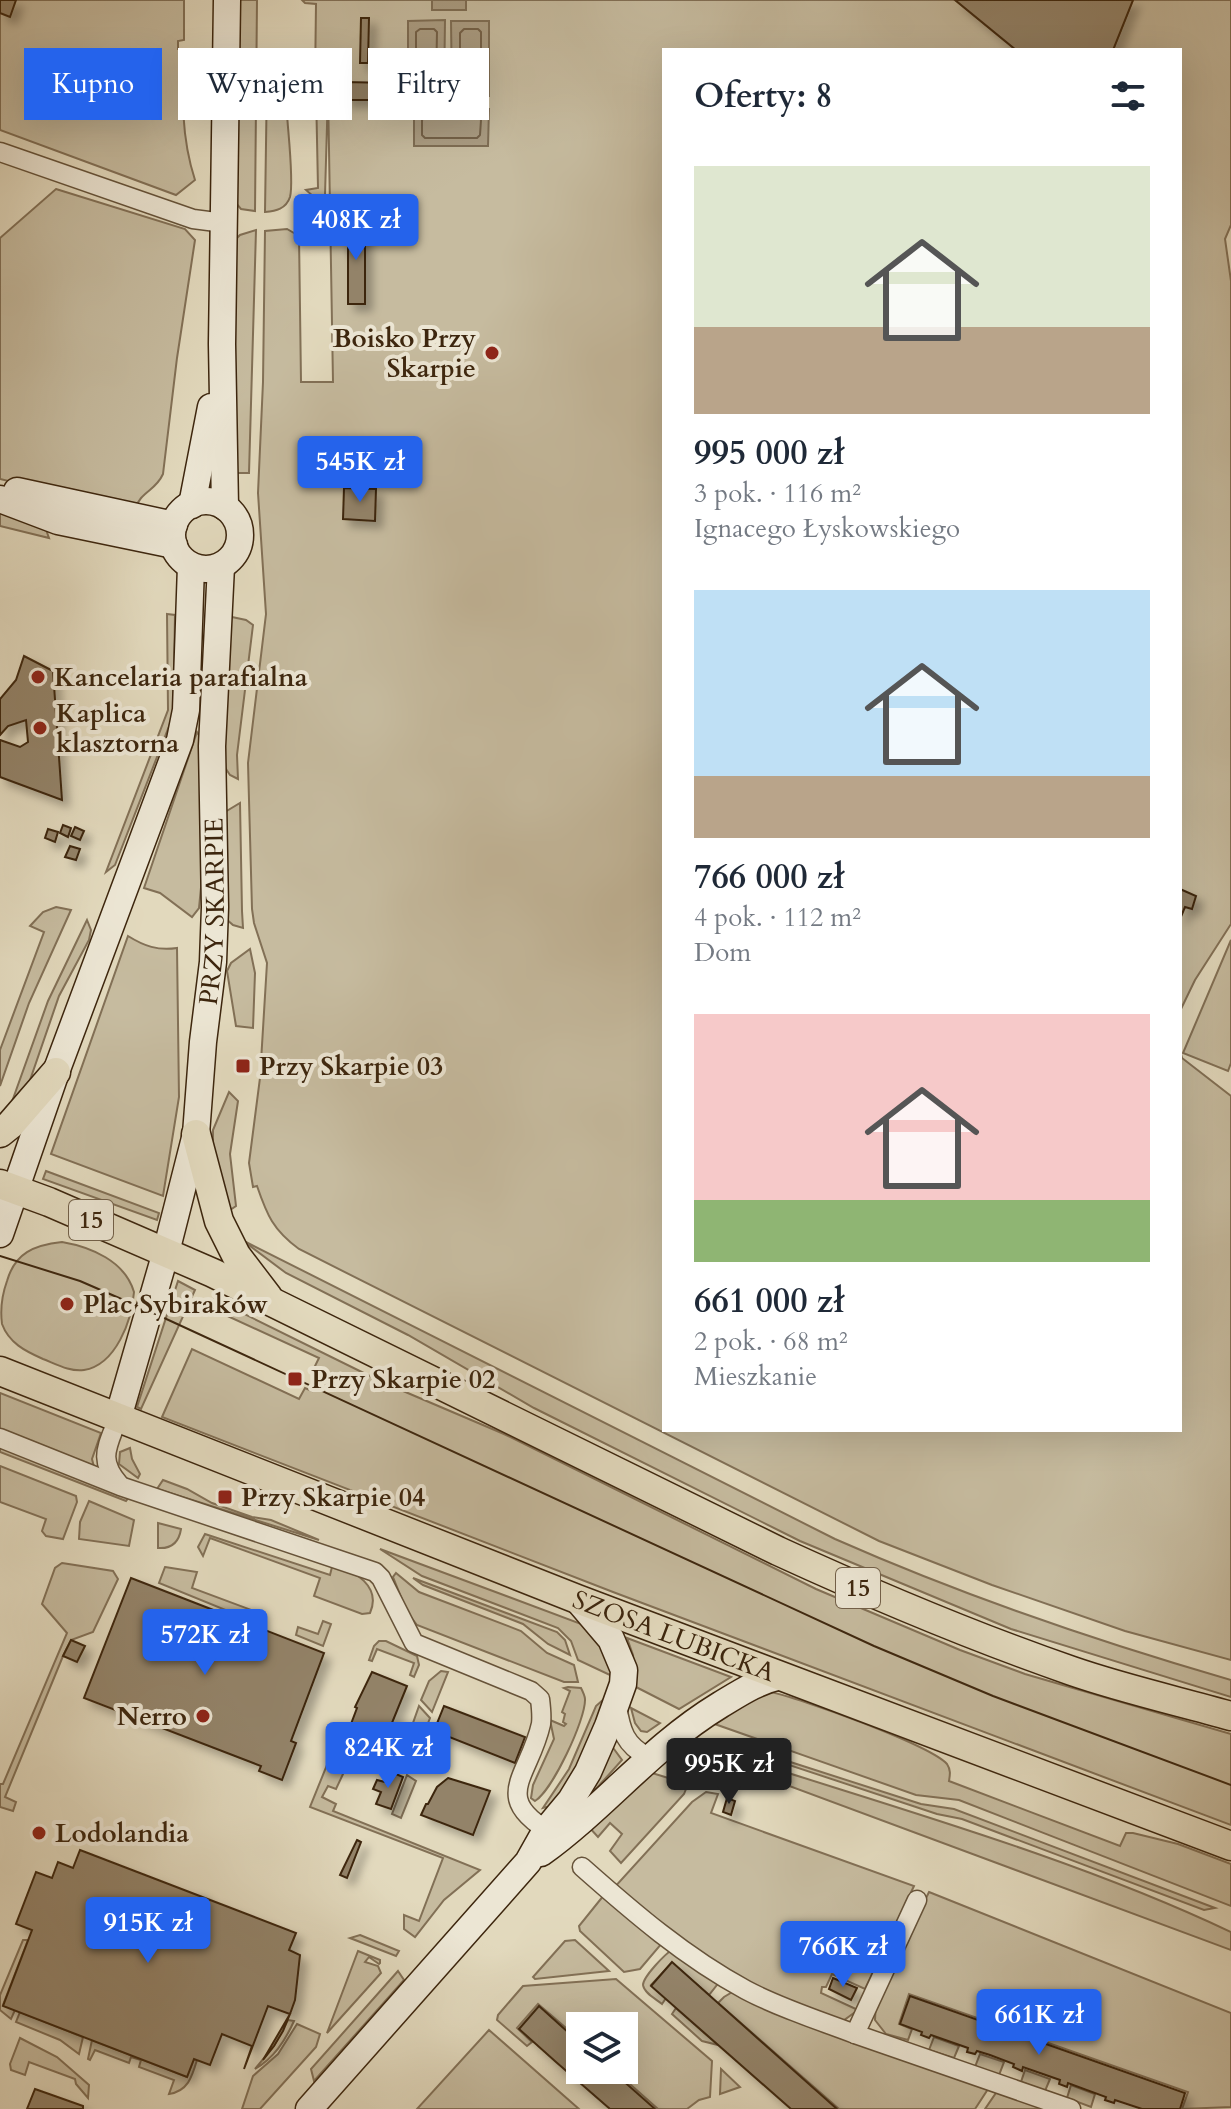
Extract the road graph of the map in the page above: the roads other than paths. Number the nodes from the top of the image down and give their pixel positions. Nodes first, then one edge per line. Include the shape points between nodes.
1 (227, 0) edge
2 (0, 152) edge
3 (224, 223) junction
4 (222, 344) junction
5 (0, 487) edge
6 (0, 499) edge
7 (192, 505) junction
8 (225, 507) junction
9 (165, 537) junction
10 (221, 566) junction
11 (191, 577) junction
12 (56, 1072) junction
13 (0, 1133) edge
14 (196, 1134) junction
15 (8, 1187) edge
16 (0, 1234) edge
17 (166, 1252) junction
18 (271, 1301) junction
19 (0, 1371) edge
20 (118, 1418) junction
21 (0, 1438) edge
22 (120, 1486) junction
23 (577, 1599) junction
24 (780, 1676) junction
25 (617, 1703) junction
26 (1231, 1716) edge
27 (648, 1757) junction
28 (554, 1834) junction
29 (1231, 1846) edge
30 (582, 1867) dead end
31 (917, 1900) dead end
32 (855, 2034) junction
33 (309, 2109) edge
34 (1071, 2109) edge

1 - 3 street
2 - 3 street via 193,219
3 - 4 street
4 - 7 street
4 - 8 street
5 - 9 street
6 - 9 street via 58,521
7 - 8 street via 209,502
7 - 9 street
8 - 10 street via 236,520 240,538 234,554
9 - 11 street via 163,552
10 - 11 street
10 - 14 street, PRZY SKARPIE via 212,746 213,962
11 - 12 street via 180,740
12 - 13 main road
12 - 15 street
14 - 17 street, PRZY SKARPIE
14 - 18 main road via 219,1221 236,1255
15 - 16 street
15 - 17 main road, 15
17 - 18 main road, 15
17 - 20 street
18 - 26 main road, 15 via 864,1590 1075,1672
19 - 20 main road
20 - 22 street via 105,1459 107,1471
20 - 23 main road, SZOSA LUBICKA
21 - 22 street
22 - 28 street via 364,1566 381,1578 414,1643 531,1691 540,1699 541,1722 518,1784 519,1803 530,1820
23 - 24 main road, SZOSA LUBICKA
23 - 25 street via 619,1656 624,1670
24 - 27 street via 747,1688 696,1719
24 - 29 main road, SZOSA LUBICKA
25 - 27 street via 624,1737
25 - 28 street
27 - 28 street
28 - 33 street
30 - 32 street via 669,1941 716,1972 775,2004
31 - 32 street
32 - 34 street

